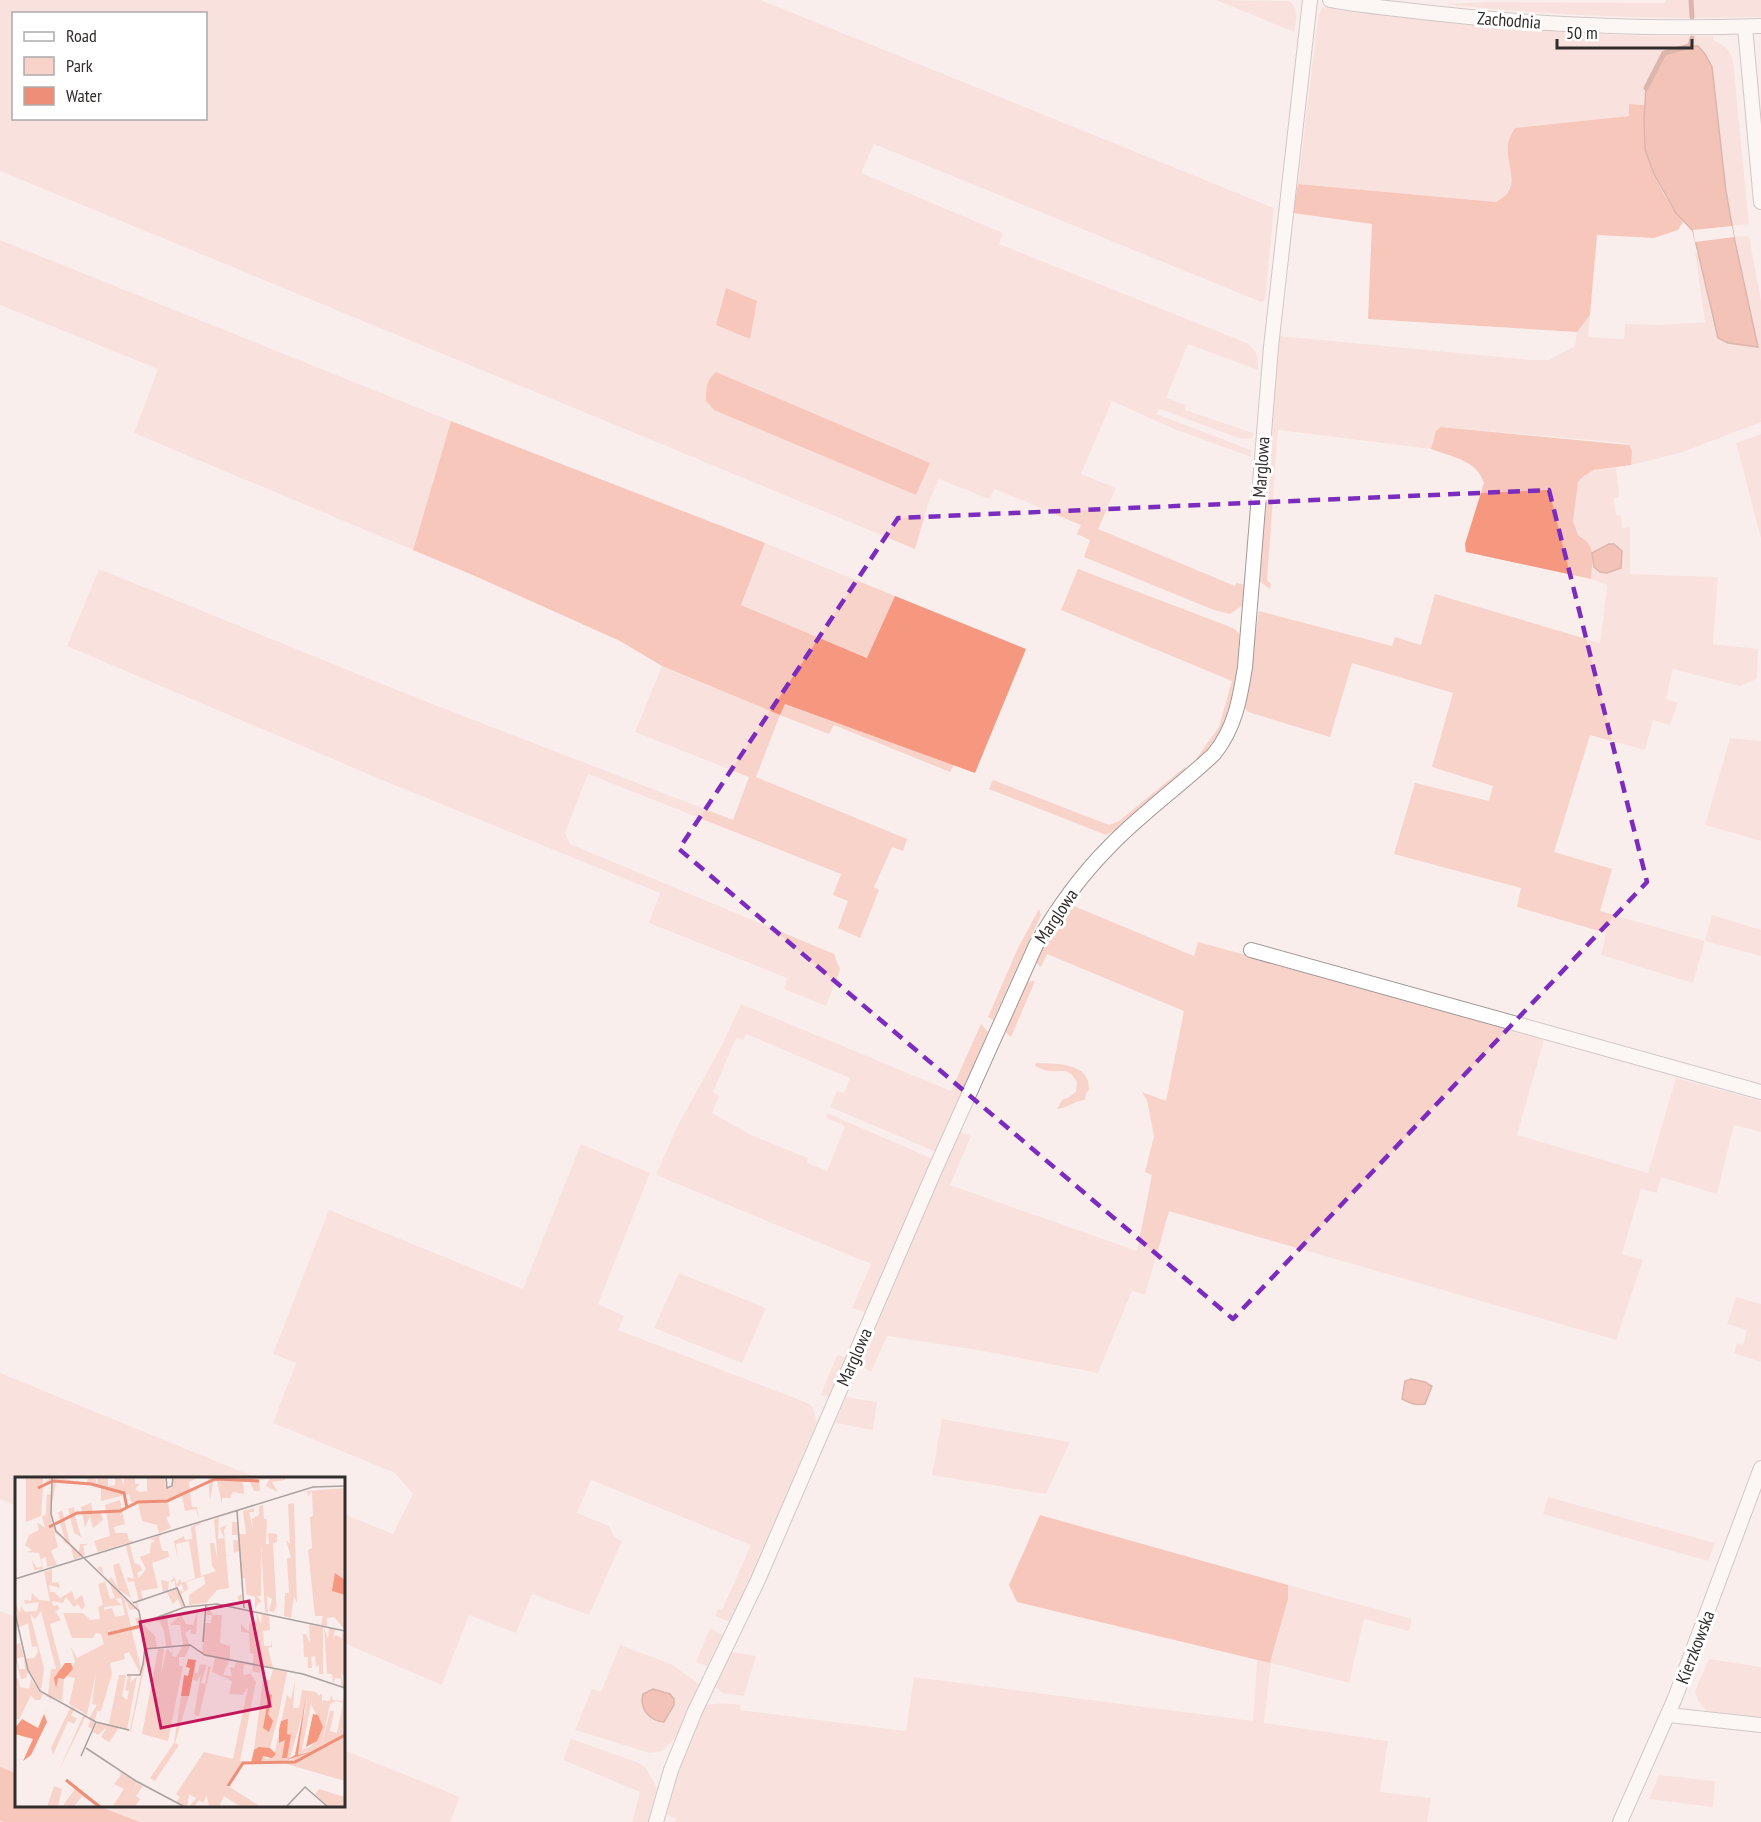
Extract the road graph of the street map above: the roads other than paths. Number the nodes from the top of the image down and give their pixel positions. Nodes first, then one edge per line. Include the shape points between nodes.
1 (1310, 0) edge
2 (1330, 0) edge
3 (1745, 27) junction
4 (1761, 27) edge
5 (1761, 202) edge
6 (1251, 950) dead end
7 (1761, 1092) edge
8 (1761, 1468) edge
9 (1669, 1715) junction
10 (1761, 1725) edge
11 (656, 1822) edge
12 (1620, 1822) edge

1 - 11 street, Marglowa via 1271,347 1245,667 1233,723 1214,754 1105,851 1074,887 1036,945 758,1581 694,1712
2 - 3 street, Zachodnia via 1530,23
3 - 4 street, Zachodnia
3 - 5 street
6 - 7 street
8 - 9 street, Kierzkowska
9 - 10 street
9 - 12 street, Kierzkowska

